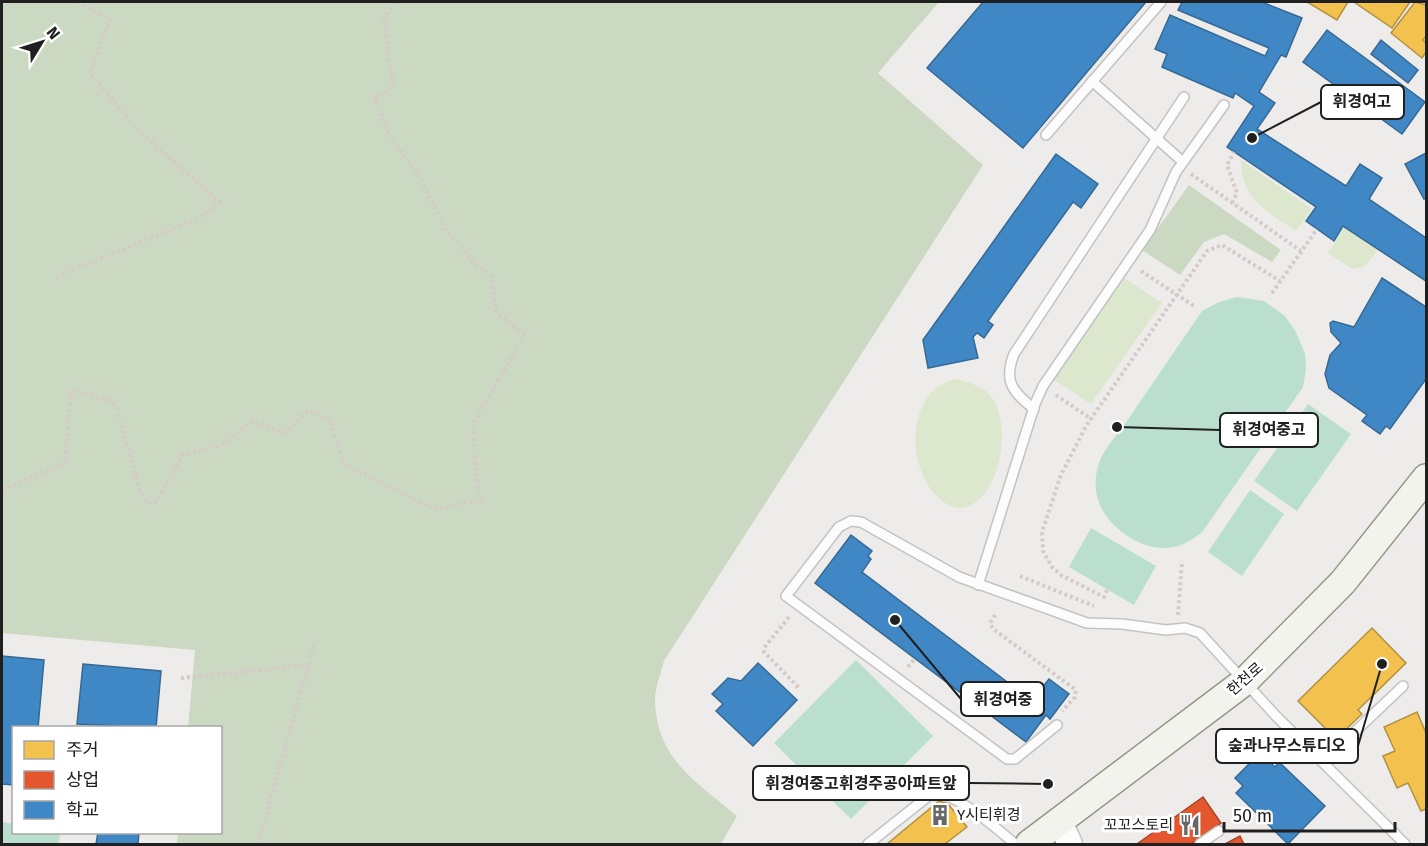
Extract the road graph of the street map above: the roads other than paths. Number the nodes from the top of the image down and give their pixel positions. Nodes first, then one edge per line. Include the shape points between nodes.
1 (1161, 3) edge
2 (1092, 81) junction
3 (1184, 98) dead end
4 (1224, 105) dead end
5 (1046, 135) dead end
6 (1156, 138) junction
7 (1182, 164) junction
8 (1034, 409) junction
9 (1426, 478) edge
10 (978, 585) junction
11 (1244, 682) junction
12 (1403, 686) dead end
13 (1057, 721) road end
14 (1323, 762) junction
15 (1219, 831) dead end
16 (1065, 833) edge
17 (868, 844) edge
18 (1015, 844) edge
19 (1029, 844) edge
20 (1200, 844) edge
21 (1405, 844) edge

1 - 2 lane
2 - 5 lane
2 - 6 lane
3 - 6 lane
4 - 7 lane
6 - 7 lane
6 - 8 lane via 1014,354 1010,364 1011,386
7 - 8 lane via 1158,215 1043,386
8 - 10 lane
9 - 11 main road, 한천로 via 1343,582
10 - 11 lane via 1087,623 1192,629 1208,639
10 - 13 lane via 874,528 851,521 839,527 786,596 1007,759 1015,759
11 - 14 lane
11 - 16 main road, 한천로
12 - 14 lane
14 - 21 lane
15 - 20 lane
16 - 19 main road, 한천로
17 - 18 lane via 937,792 992,825

